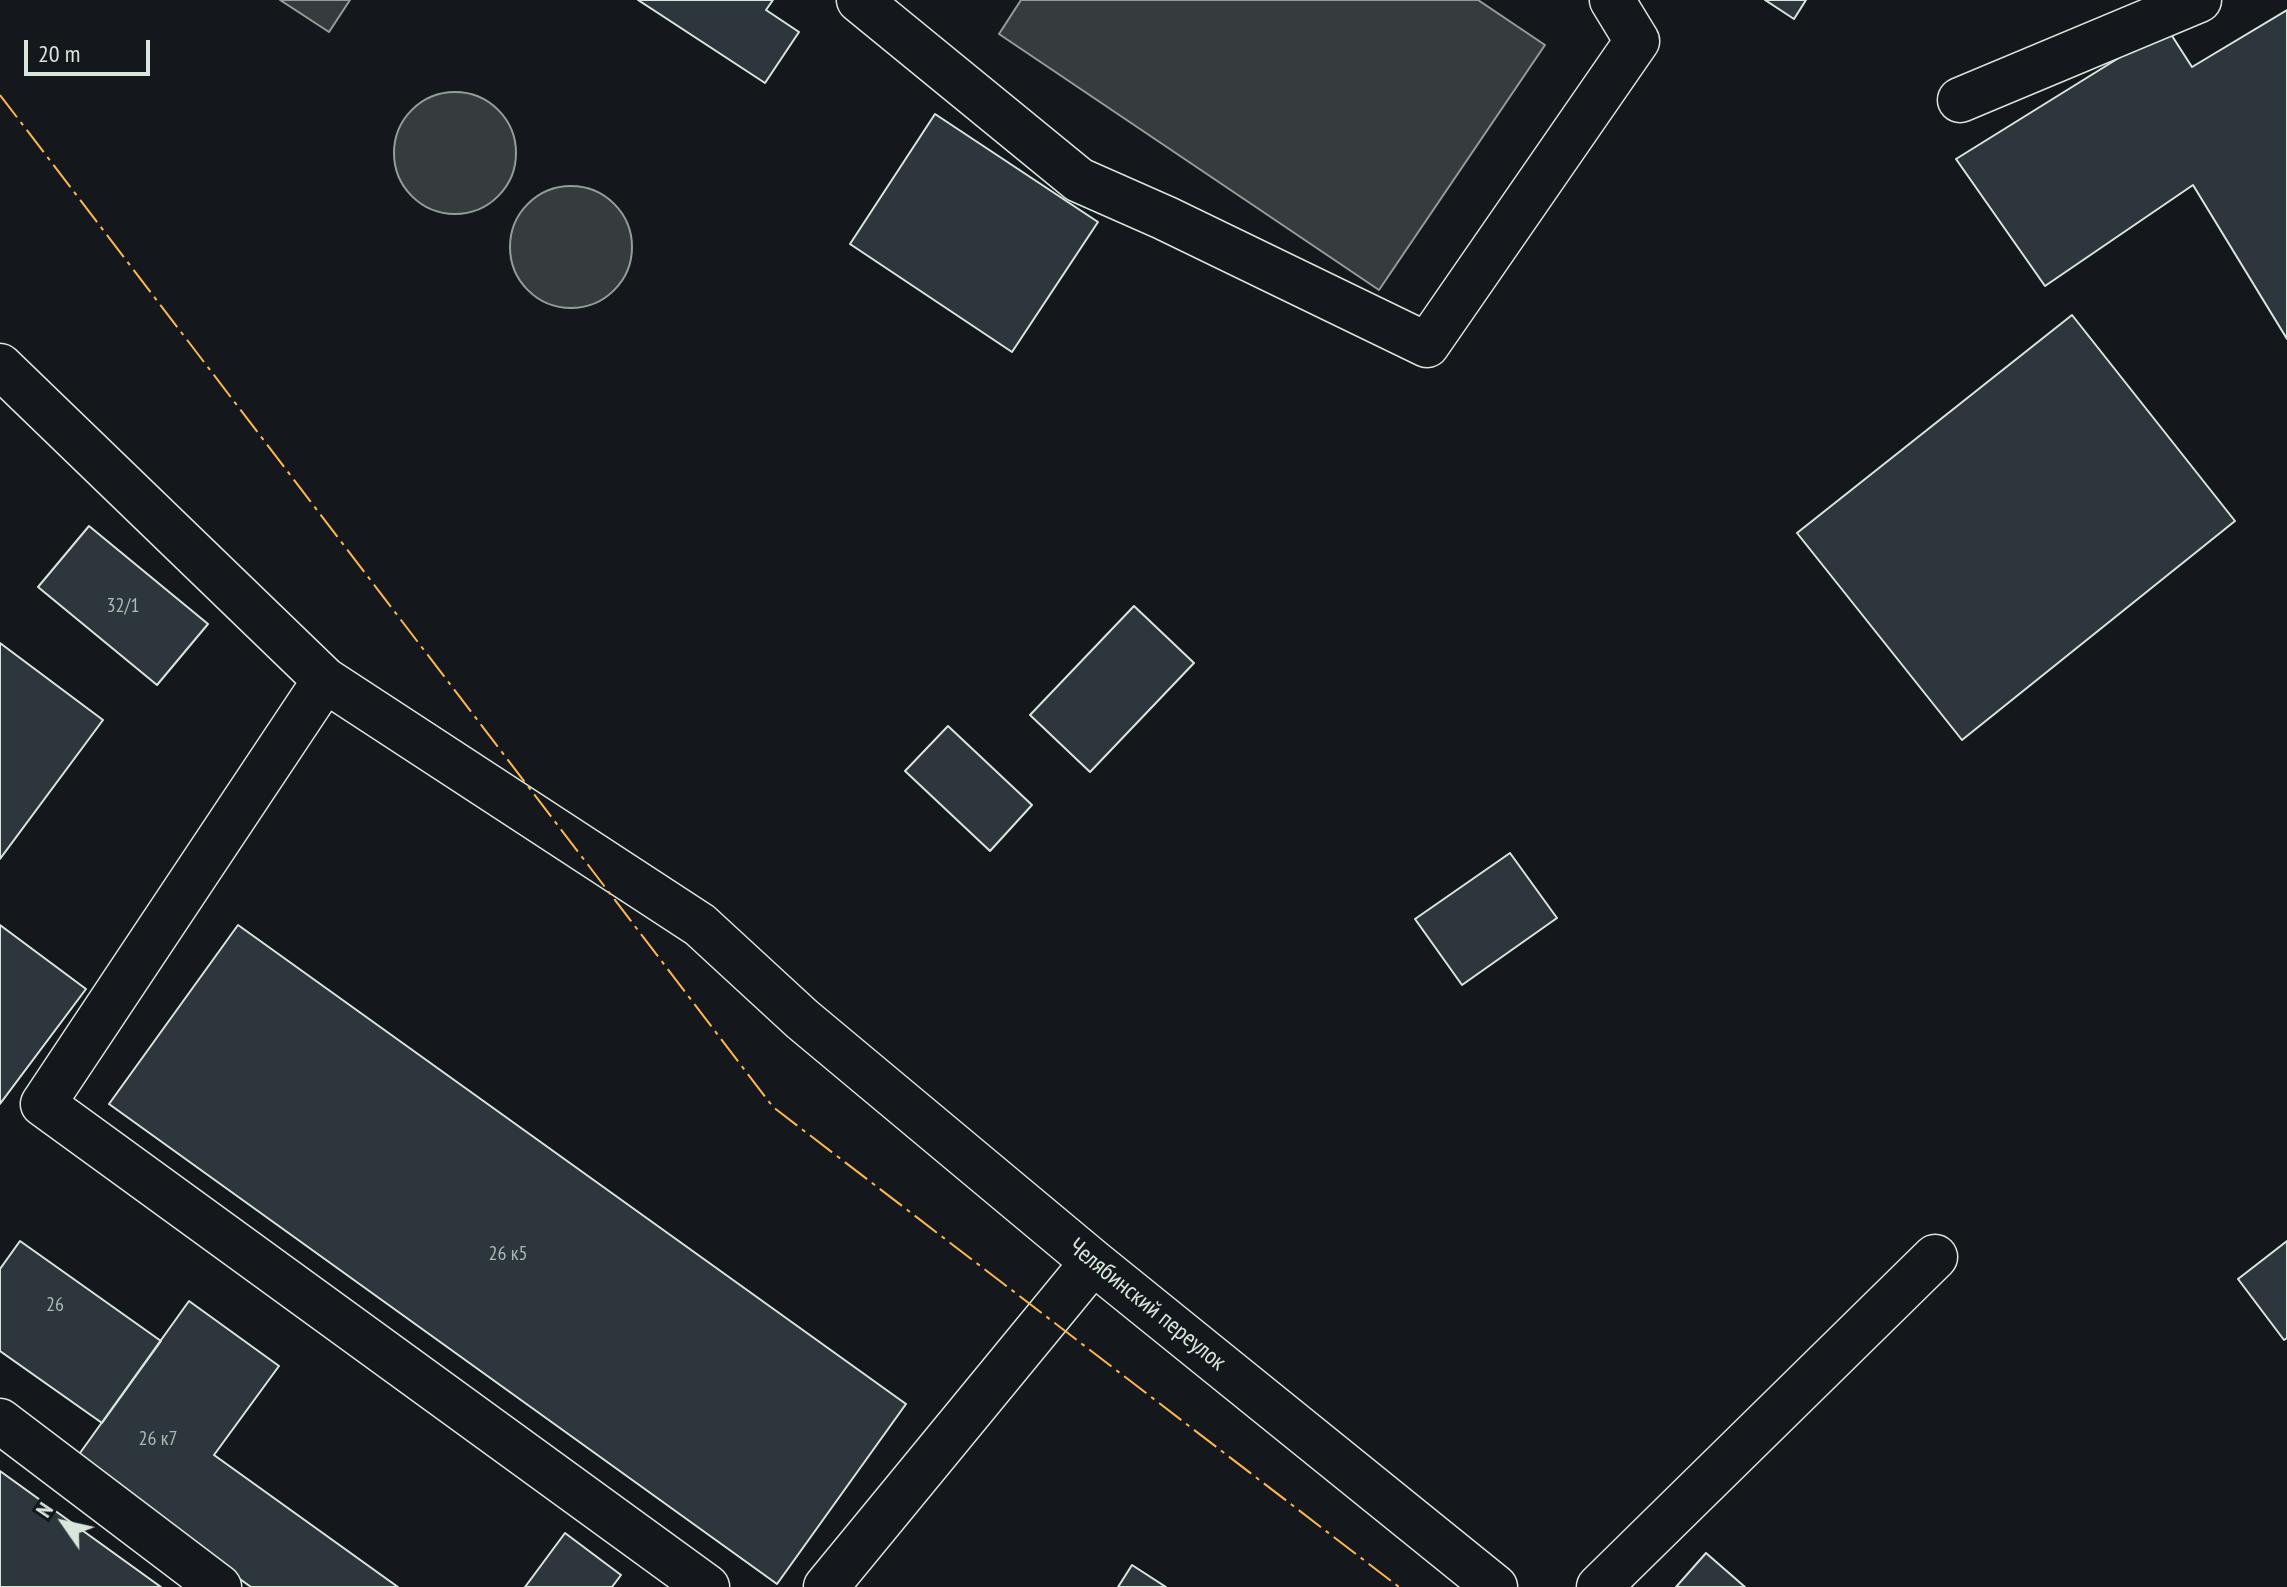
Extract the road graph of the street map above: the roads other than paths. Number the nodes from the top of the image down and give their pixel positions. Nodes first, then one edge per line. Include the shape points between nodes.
1 (859, 0) edge
2 (1612, 0) edge
3 (2199, 0) edge
4 (1960, 100) dead end
5 (0, 366) edge
6 (325, 680) junction
7 (1935, 1257) dead end
8 (1093, 1262) junction
9 (0, 1421) edge
10 (219, 1587) edge
11 (707, 1587) edge
12 (826, 1587) edge
13 (1495, 1587) edge
14 (1599, 1587) edge

1 - 2 street via 1079,180 1427,345 1637,41
3 - 4 street
5 - 6 street, Челябинский переулок
6 - 8 street, Челябинский переулок via 700,925 802,1019
6 - 11 street via 43,1104
7 - 14 street
8 - 12 street
8 - 13 street, Челябинский переулок
9 - 10 street

